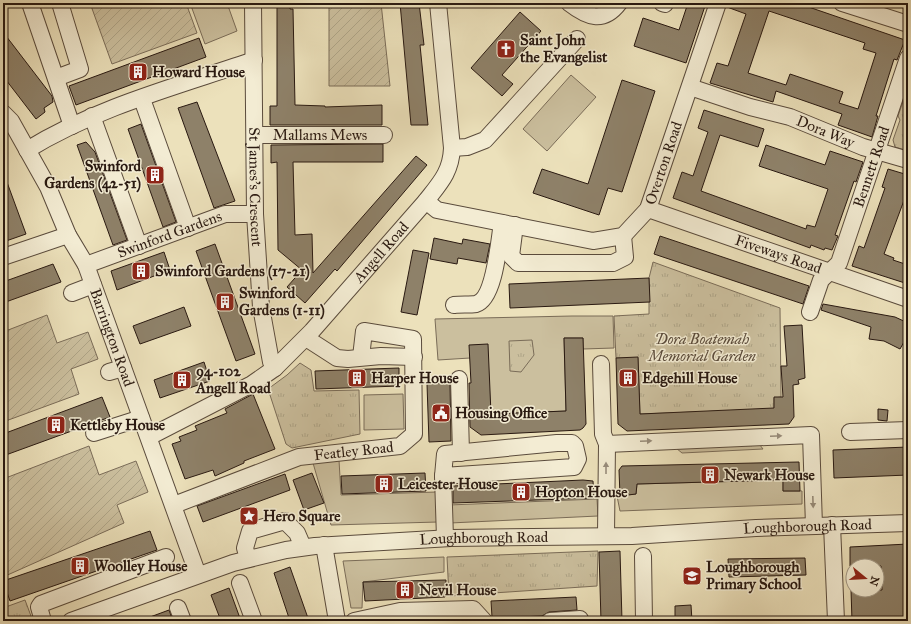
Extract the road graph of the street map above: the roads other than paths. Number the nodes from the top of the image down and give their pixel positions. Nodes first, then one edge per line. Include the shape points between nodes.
1 (30, 3) edge
2 (60, 3) edge
3 (252, 3) edge
4 (438, 3) edge
5 (569, 3) edge
6 (619, 3) edge
7 (718, 3) edge
8 (842, 3) edge
9 (908, 24) edge
10 (577, 39) dead end
11 (908, 58) edge
12 (254, 60) junction
13 (56, 78) junction
14 (690, 87) junction
15 (142, 99) junction
16 (3, 113) edge
17 (92, 116) junction
18 (72, 126) junction
19 (255, 135) junction
20 (384, 136) dead end
21 (452, 148) junction
22 (28, 150) junction
23 (878, 151) junction
24 (908, 160) edge
25 (426, 202) junction
26 (648, 209) junction
27 (255, 214) junction
28 (508, 224) junction
29 (188, 228) junction
30 (68, 235) junction
31 (623, 236) junction
32 (139, 246) junction
33 (3, 257) edge
34 (86, 265) junction
35 (830, 272) junction
36 (93, 285) junction
37 (72, 293) dead end
38 (908, 299) edge
39 (454, 305) dead end
40 (810, 312) dead end
41 (306, 338) junction
42 (361, 357) junction
43 (414, 358) junction
44 (601, 364) dead end
45 (275, 368) junction
46 (459, 379) dead end
47 (141, 418) junction
48 (908, 430) edge
49 (850, 432) dead end
50 (94, 433) dead end
51 (148, 437) junction
52 (607, 444) junction
53 (461, 453) junction
54 (443, 476) junction
55 (174, 504) junction
56 (908, 524) edge
57 (832, 525) junction
58 (814, 526) junction
59 (606, 535) junction
60 (445, 538) junction
61 (324, 545) junction
62 (303, 547) junction
63 (644, 556) dead end
64 (166, 557) dead end
65 (248, 560) junction
66 (198, 575) junction
67 (240, 583) dead end
68 (580, 619) dead end
69 (43, 621) edge
70 (71, 621) edge
71 (254, 621) edge
72 (337, 621) edge
73 (354, 621) edge
74 (484, 621) edge
75 (550, 621) edge
76 (644, 621) edge
77 (836, 621) edge

1 - 13 street
2 - 13 street via 80,68
3 - 12 street, St James's Crescent
4 - 21 street, Angell Road
5 - 6 street via 596,17 606,15
7 - 14 street, Overton Road
8 - 9 street
10 - 21 street via 485,140 467,148
11 - 23 street, Bennett Road
12 - 15 street
12 - 19 street, St James's Crescent
13 - 18 street
14 - 23 street, Dora Way via 790,117
14 - 26 street, Overton Road
15 - 17 street
15 - 29 street
16 - 22 street, Barrington Road via 11,121
17 - 18 street
17 - 32 street
18 - 22 street
19 - 20 street, Mallams Mews
19 - 27 street, St James's Crescent
21 - 25 street, Angell Road via 448,170
22 - 30 street, Barrington Road via 48,187
23 - 24 street, Dora Way
23 - 35 street, Bennett Road via 839,263
25 - 28 street via 437,210
25 - 41 street, Angell Road
26 - 31 street, Overton Road
26 - 35 street, Fiveways Road
27 - 29 street, Swinford Gardens via 225,214
27 - 45 street, St James's Crescent via 261,307 271,362
28 - 31 street via 593,241
28 - 31 street via 511,256 518,263 613,263 625,257
28 - 39 street via 488,292 477,304
29 - 32 street, Swinford Gardens
30 - 33 street
30 - 34 street, Barrington Road
32 - 34 street, Swinford Gardens
34 - 36 street, Barrington Road
35 - 38 street, Fiveways Road
35 - 40 street, Bennett Road via 821,280
36 - 37 street
36 - 47 street, Barrington Road via 116,370
41 - 42 street via 337,358
41 - 45 street, Angell Road
42 - 43 street
42 - 43 street, Featley Road via 364,331 413,339
43 - 55 street, Featley Road via 414,434 400,446 299,457
44 - 52 street via 603,434
45 - 51 street, Angell Road via 252,384
46 - 53 street
47 - 50 street
47 - 51 street, Barrington Road
48 - 49 street
51 - 55 street, Barrington Road
52 -> 58 street via 811,435
59 -> 52 street
53 - 54 street via 445,454
53 - 54 street via 572,444 578,450 578,459 574,467 568,468
54 - 60 street
55 - 66 street, Barrington Road
56 - 57 street, Loughborough Road
57 - 58 street, Loughborough Road
57 - 77 street
58 - 59 street, Loughborough Road via 632,536
59 - 60 street, Loughborough Road
60 - 61 street, Loughborough Road
61 - 62 street, Loughborough Road
61 - 72 street
62 - 65 street, Loughborough Road
62 - 65 street via 297,533 285,521 250,530 245,548
63 - 76 street
64 - 69 street via 41,604 39,607
65 - 66 street, Loughborough Road
66 - 70 street, Loughborough Road
67 - 71 street
68 - 75 street
73 - 74 street via 400,611 473,609

